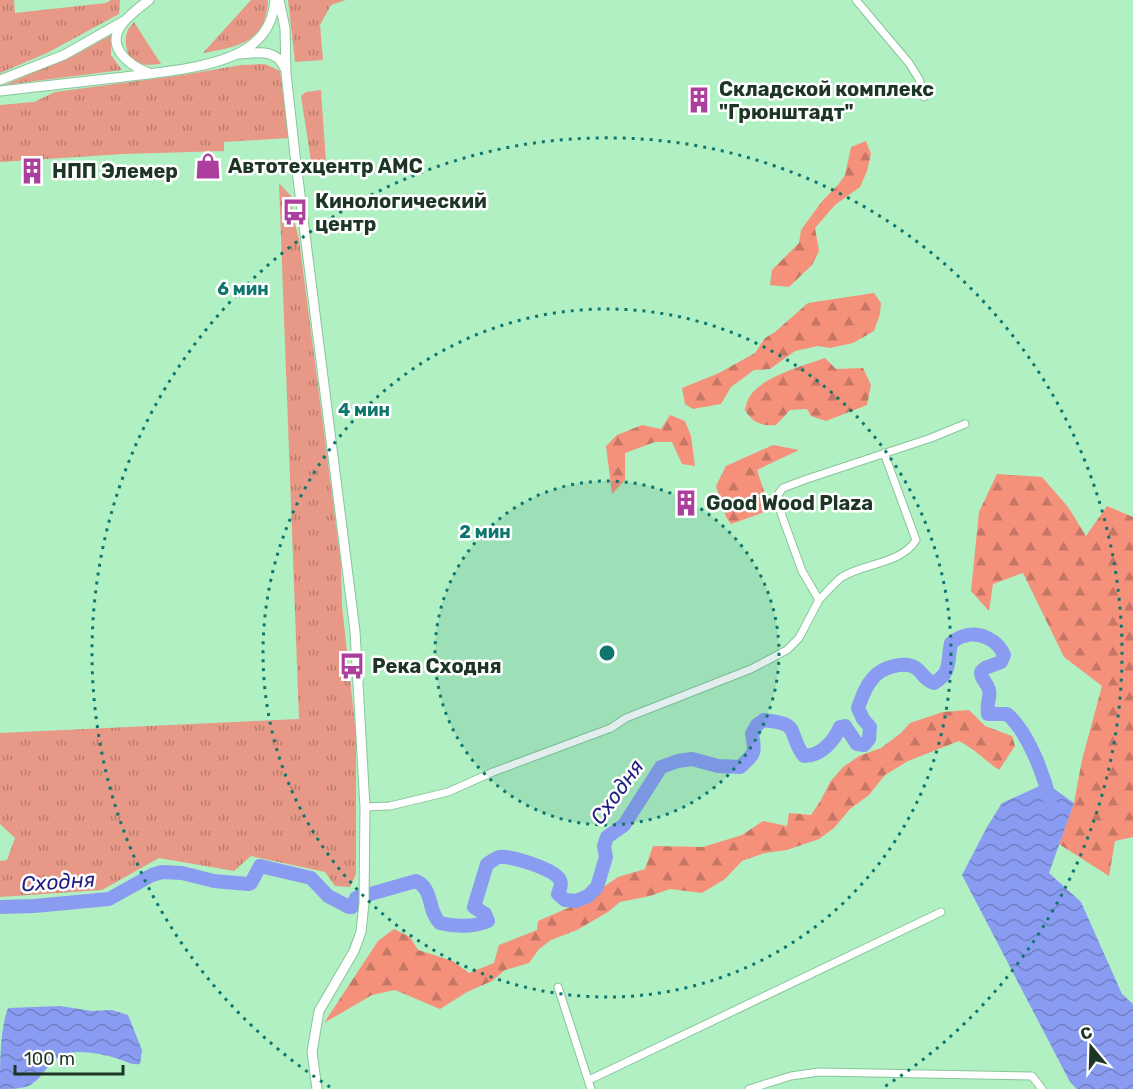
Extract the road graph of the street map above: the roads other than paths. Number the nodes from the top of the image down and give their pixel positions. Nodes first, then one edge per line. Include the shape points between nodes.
1 (148, 0) edge
2 (277, 0) edge
3 (856, 0) edge
4 (124, 21) junction
5 (236, 54) junction
6 (286, 73) junction
7 (151, 74) junction
8 (0, 80) edge
9 (0, 91) edge
10 (924, 97) dead end
11 (965, 424) dead end
12 (884, 453) junction
13 (819, 600) junction
14 (365, 807) junction
15 (941, 912) dead end
16 (558, 987) dead end
17 (589, 1080) junction
18 (317, 1089) edge
19 (591, 1089) edge
20 (749, 1089) edge
21 (1042, 1089) edge

1 - 4 street
2 - 5 street via 264,34
2 - 6 street via 285,28
3 - 10 street via 909,63
4 - 7 street via 117,38 121,56
4 - 8 street via 64,55
5 - 6 street via 272,54 281,60
5 - 7 street
6 - 14 street via 355,631
7 - 9 street
11 - 12 street
12 - 13 street via 916,540 911,548 889,560 842,578
12 - 13 street via 783,488 779,493 777,499 802,571
13 - 14 street via 799,638 787,650 752,669 448,792 390,806
14 - 18 street via 362,932 319,1011 312,1052
15 - 17 street
16 - 17 street
17 - 19 street
20 - 21 street via 819,1072 1032,1076

